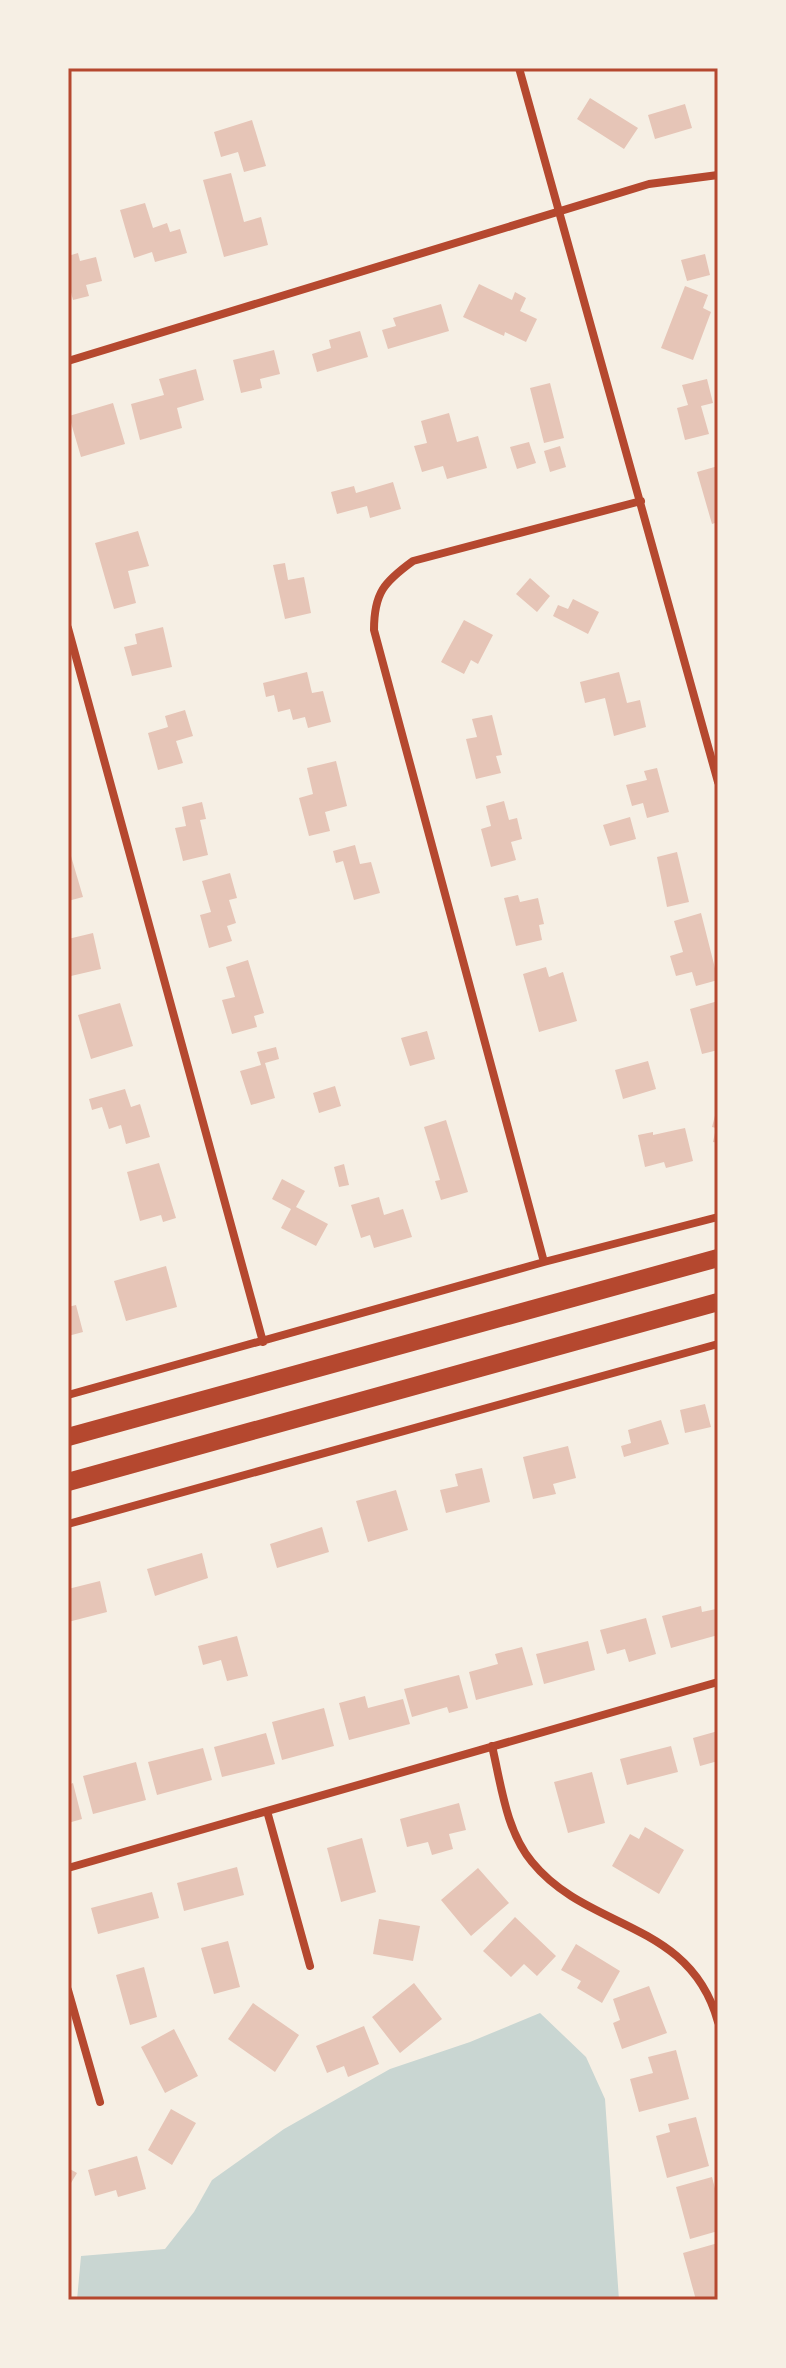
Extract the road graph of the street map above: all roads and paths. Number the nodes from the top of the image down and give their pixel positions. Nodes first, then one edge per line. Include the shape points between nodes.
1 (519, 68) edge
2 (718, 175) edge
3 (559, 211) junction
4 (68, 361) edge
5 (641, 501) junction
6 (68, 628) edge
7 (718, 782) edge
8 (718, 1217) edge
9 (718, 1258) edge
10 (544, 1262) junction
11 (718, 1302) edge
12 (263, 1342) junction
13 (718, 1344) edge
14 (68, 1395) edge
15 (68, 1437) edge
16 (68, 1482) edge
17 (68, 1524) edge
18 (718, 1682) edge
19 (492, 1746) junction
20 (267, 1811) junction
21 (68, 1868) edge
22 (310, 1966) dead end
23 (68, 1990) edge
24 (718, 2022) edge
25 (100, 2102) dead end

1 - 3 street
2 - 3 street via 649,184
3 - 4 street
3 - 5 street
5 - 7 street
5 - 10 street via 413,561 378,594 374,613 374,630
6 - 12 street
8 - 10 street
9 - 15 highway
10 - 12 street
11 - 16 highway
12 - 14 street
13 - 17 street
18 - 19 street
19 - 20 street
19 - 24 street via 509,1818 530,1860 570,1894 680,1956 704,1988
20 - 21 street
20 - 22 street
23 - 25 street

